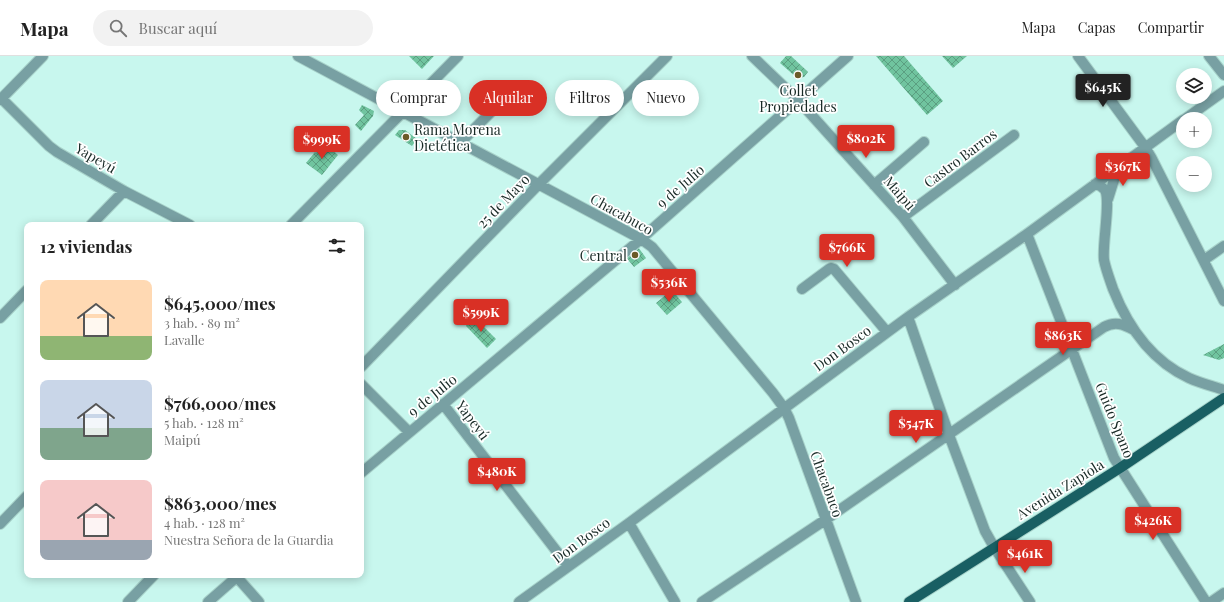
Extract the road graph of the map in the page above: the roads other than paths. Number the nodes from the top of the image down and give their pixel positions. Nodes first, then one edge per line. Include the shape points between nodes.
1 (43, 56) edge
2 (298, 56) edge
3 (458, 56) edge
4 (667, 56) edge
5 (752, 56) edge
6 (848, 56) edge
7 (1078, 56) edge
8 (1209, 56) edge
9 (1224, 75) edge
10 (434, 80) edge
11 (1224, 91) edge
12 (376, 98) edge
13 (1, 100) edge
14 (798, 100) junction
15 (1195, 112) edge
16 (398, 116) edge
17 (409, 116) edge
18 (487, 116) edge
19 (1176, 126) edge
20 (1014, 135) dead end
21 (924, 142) dead end
22 (460, 143) junction
23 (1145, 147) junction
24 (1118, 167) junction
25 (874, 184) junction
26 (1095, 184) junction
27 (538, 185) junction
28 (124, 191) junction
29 (1108, 201) junction
30 (903, 218) junction
31 (94, 222) edge
32 (184, 222) edge
33 (294, 222) edge
34 (1028, 234) junction
35 (641, 239) junction
36 (1224, 246) edge
37 (1204, 260) junction
38 (955, 285) junction
39 (802, 289) dead end
40 (24, 293) edge
41 (1224, 301) edge
42 (908, 317) junction
43 (0, 318) edge
44 (1134, 330) junction
45 (887, 332) junction
46 (1072, 348) junction
47 (364, 364) edge
48 (364, 387) edge
49 (1224, 390) edge
50 (1224, 398) edge
51 (444, 404) junction
52 (784, 408) junction
53 (409, 432) junction
54 (949, 435) junction
55 (1120, 468) junction
56 (364, 470) edge
57 (24, 499) edge
58 (825, 520) junction
59 (629, 523) junction
60 (0, 524) edge
61 (994, 547) junction
62 (568, 566) junction
63 (151, 578) edge
64 (235, 578) edge
65 (239, 578) edge
66 (1224, 593) edge
67 (128, 602) edge
68 (208, 602) edge
69 (259, 602) edge
70 (519, 602) edge
71 (676, 602) edge
72 (702, 602) edge
73 (856, 602) edge
74 (909, 602) edge
75 (1030, 602) edge
76 (1206, 602) edge
77 (1211, 602) edge

1 - 13 street
2 - 12 street, Chacabuco
3 - 10 street
4 - 27 street, 25 de Mayo
5 - 14 street, Maipú
6 - 14 street, 9 de Julio
7 - 23 street
8 - 9 street
11 - 15 street, Don Bosco
13 - 28 street, Yapeyú via 49,146
14 - 25 street, Maipú
14 - 35 street, 9 de Julio
16 - 33 street
17 - 22 street, Chacabuco
18 - 22 street
19 - 23 street, Don Bosco
20 - 30 street, Castro Barros
21 - 25 street
22 - 27 street, Chacabuco
23 - 24 street, Don Bosco
23 - 37 street
24 - 26 street, Don Bosco
24 - 29 street
25 - 30 street, Maipú
26 - 29 street via 1105,190
26 - 34 street, Don Bosco
27 - 35 street, Chacabuco
27 - 47 street, 25 de Mayo
28 - 31 street
28 - 32 street, Yapeyú
29 - 44 street via 1104,260 1117,299
30 - 38 street, Maipú
34 - 38 street, Don Bosco
34 - 46 street, Guido Spano
35 - 51 street, 9 de Julio
35 - 52 street, Chacabuco via 652,247
36 - 37 street
37 - 41 street
38 - 42 street, Don Bosco
39 - 45 street via 829,269 834,269
40 - 43 street
42 - 45 street, Don Bosco
42 - 54 street
44 - 46 street via 1123,324 1109,324
44 - 49 street via 1147,347 1176,371 1200,383
45 - 52 street, Don Bosco
46 - 54 street
46 - 55 street, Guido Spano
48 - 53 street
50 - 55 main road, Avenida Zapiola
51 - 53 street, 9 de Julio
51 - 62 street, Yapeyú
52 - 58 street, Chacabuco
52 - 59 street, Don Bosco
53 - 56 street, 9 de Julio
54 - 58 street
54 - 61 street via 985,531
55 - 61 main road, Avenida Zapiola
55 - 76 street, Guido Spano
57 - 60 street
58 - 72 street
58 - 73 street, Chacabuco
59 - 62 street, Don Bosco
59 - 71 street
61 - 74 main road, Avenida Zapiola
61 - 75 street
62 - 70 street, Don Bosco
63 - 67 street
64 - 68 street
65 - 69 street
66 - 77 street

